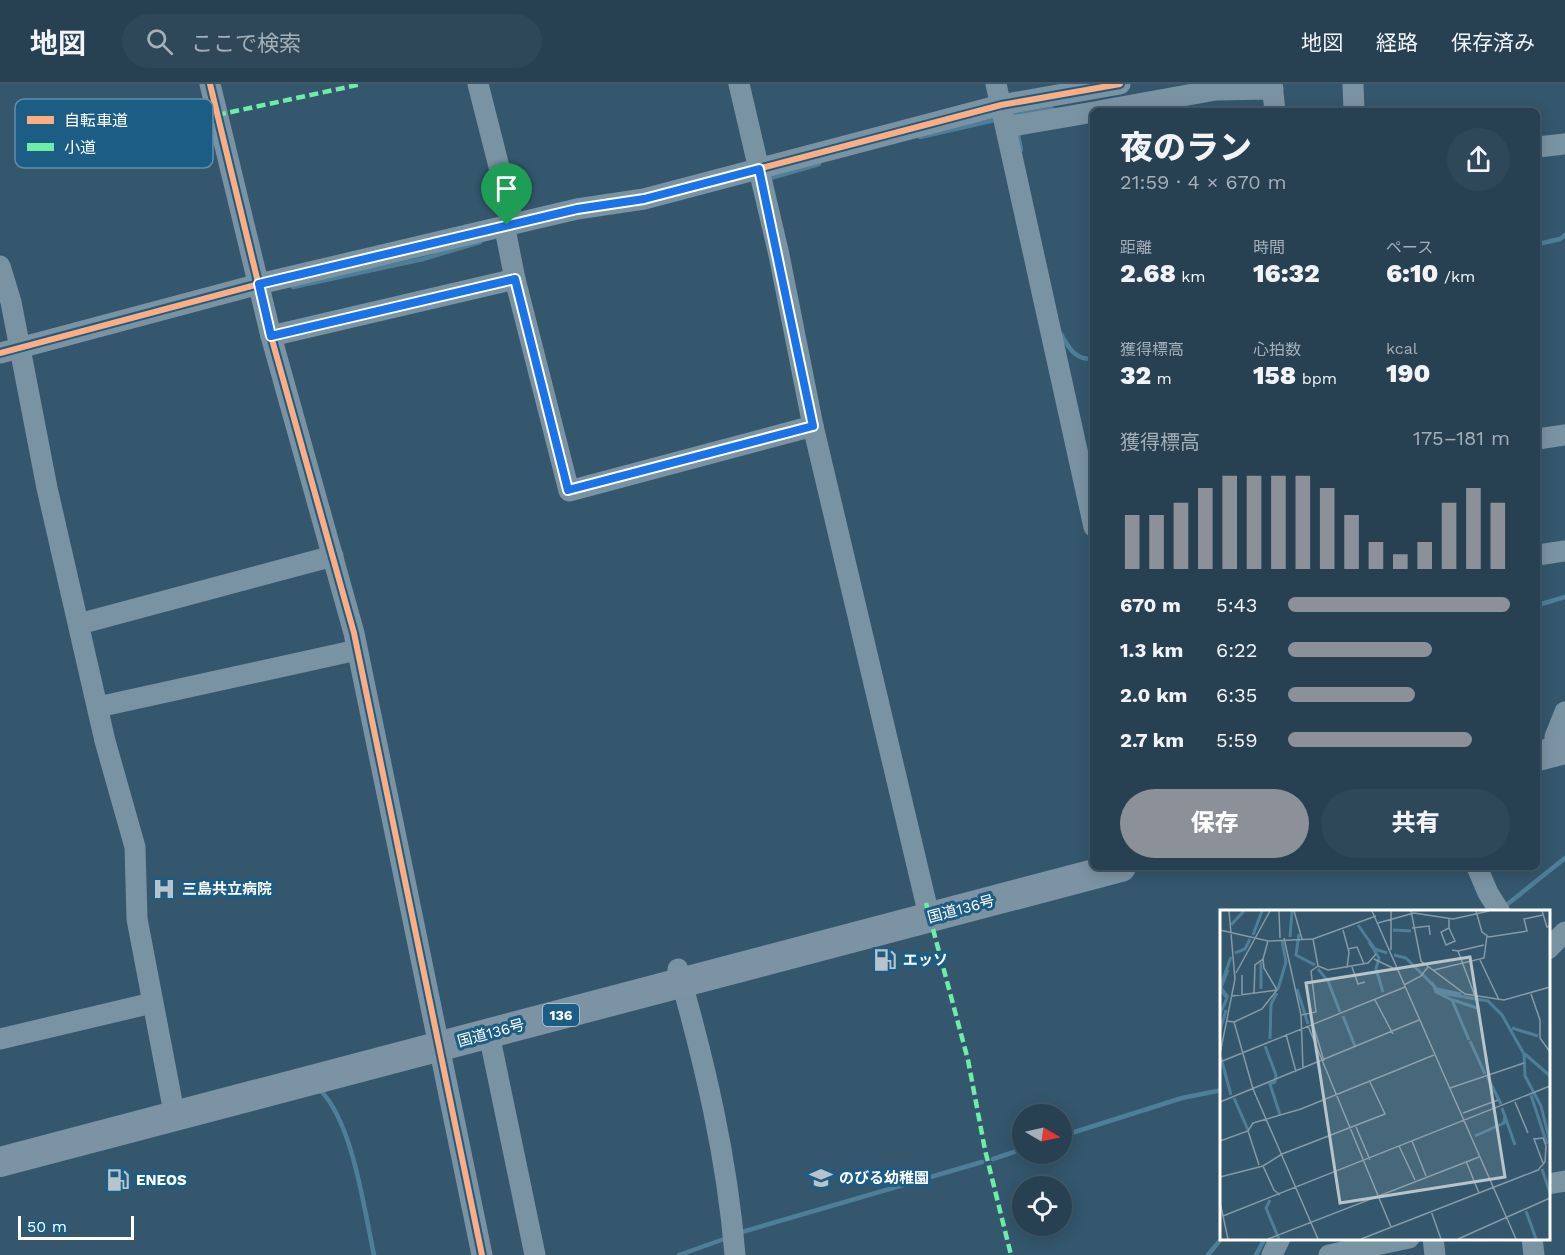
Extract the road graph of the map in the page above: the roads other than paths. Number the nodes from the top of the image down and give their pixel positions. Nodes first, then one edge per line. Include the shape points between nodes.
1 (210, 84) edge
2 (478, 84) edge
3 (740, 84) edge
4 (996, 84) edge
5 (1120, 84) edge
6 (1353, 84) edge
7 (1273, 86) edge
8 (1001, 105) junction
9 (1116, 108) edge
10 (1275, 108) edge
11 (1354, 108) edge
12 (1090, 113) edge
13 (1006, 127) junction
14 (1565, 144) edge
15 (1540, 147) edge
16 (759, 169) junction
17 (507, 225) junction
18 (0, 266) edge
19 (515, 279) junction
20 (261, 291) junction
21 (271, 336) junction
22 (10, 351) edge
23 (813, 426) junction
24 (1565, 435) edge
25 (1540, 439) edge
26 (1090, 509) edge
27 (1565, 551) edge
28 (1540, 555) edge
29 (333, 556) junction
30 (79, 624) junction
31 (357, 650) junction
32 (98, 707) junction
33 (1090, 860) edge
34 (1109, 870) edge
35 (1479, 870) edge
36 (926, 903) junction
37 (1499, 910) edge
38 (1565, 932) edge
39 (1550, 947) edge
40 (680, 975) junction
41 (153, 1003) junction
42 (489, 1034) junction
43 (0, 1039) edge
44 (439, 1040) junction
45 (172, 1101) junction
46 (0, 1147) edge
47 (0, 1162) edge
48 (1565, 1181) edge
49 (1550, 1184) edge
50 (1405, 1240) edge
51 (1433, 1240) edge
52 (1532, 1240) edge
53 (1354, 1252) edge
54 (482, 1255) edge
55 (535, 1255) edge
56 (735, 1255) edge
57 (1329, 1255) edge
58 (1435, 1255) edge
59 (1534, 1255) edge

1 - 20 street
2 - 17 street via 511,214
3 - 16 street
4 - 8 street
5 - 8 street
6 - 11 street
7 - 9 street via 1216,90
7 - 10 street
8 - 13 street
8 - 16 street
12 - 13 street
13 - 26 street
14 - 15 street
16 - 17 street via 644,199
16 - 23 street
17 - 19 street
17 - 20 street
18 - 22 street
19 - 21 street
19 - 23 street via 568,490
20 - 21 street
20 - 22 street
21 - 29 street
22 - 30 street
23 - 36 street
24 - 25 street
27 - 28 street
29 - 30 street
29 - 31 street
30 - 32 street
31 - 32 street
31 - 44 street
32 - 41 street via 135,847 136,907
33 - 36 highway, 国道136号 / 136
34 - 40 highway, 国道136号 / 136
35 - 37 street
36 - 40 highway, 国道136号 / 136
38 - 39 street
40 - 42 highway, 国道136号 / 136
40 - 44 highway, 国道136号 / 136
40 - 56 street via 711,1091 729,1189
41 - 43 street
41 - 45 street
42 - 44 highway, 国道136号 / 136
42 - 55 street
44 - 45 highway, 国道136号 / 136
44 - 47 highway, 国道136号 / 136
44 - 54 street
45 - 46 highway, 国道136号 / 136
48 - 49 street
50 - 53 street
51 - 58 street
52 - 59 street
53 - 57 street

